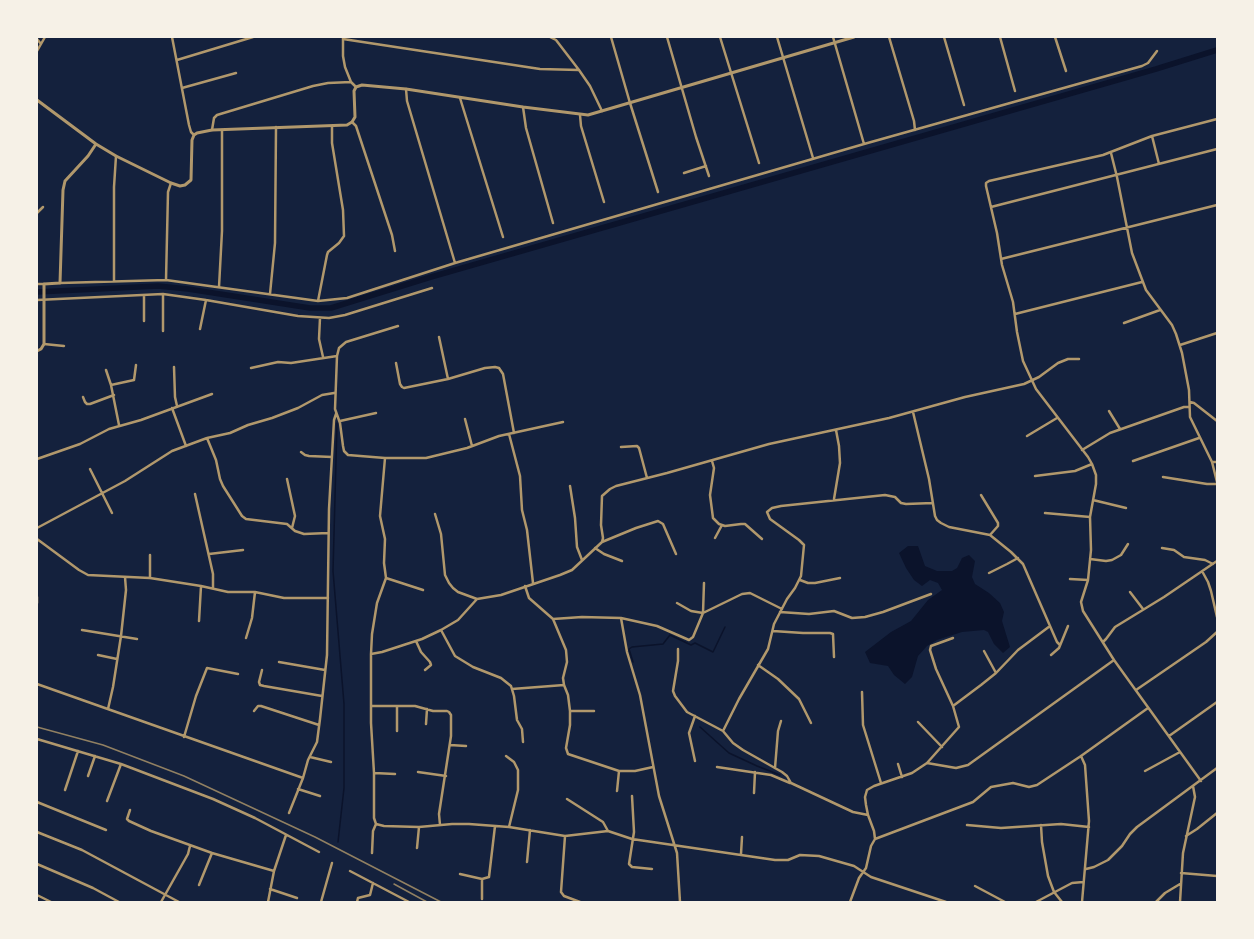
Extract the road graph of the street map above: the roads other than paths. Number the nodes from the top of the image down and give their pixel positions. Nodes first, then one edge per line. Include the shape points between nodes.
1 (45, 37) edge
2 (172, 37) edge
3 (253, 37) edge
4 (550, 37) edge
5 (611, 37) edge
6 (667, 37) edge
7 (720, 37) edge
8 (777, 37) edge
9 (834, 37) edge
10 (854, 37) edge
11 (889, 37) edge
12 (944, 37) edge
13 (1000, 37) edge
14 (1055, 37) edge
15 (343, 38) edge
16 (37, 39) edge
17 (835, 43) junction
18 (41, 44) junction
19 (37, 51) edge
20 (1157, 51) dead end
21 (783, 57) junction
22 (176, 60) junction
23 (579, 70) junction
24 (1066, 71) dead end
25 (236, 73) dead end
26 (731, 73) junction
27 (351, 82) junction
28 (356, 87) junction
29 (681, 87) junction
30 (182, 88) junction
31 (406, 89) junction
32 (1015, 91) dead end
33 (460, 98) junction
34 (37, 100) edge
35 (630, 103) junction
36 (964, 105) dead end
37 (523, 107) junction
38 (602, 111) junction
39 (580, 115) junction
40 (1217, 119) edge
41 (352, 122) junction
42 (332, 126) junction
43 (276, 127) junction
44 (212, 130) junction
45 (222, 130) junction
46 (915, 130) junction
47 (194, 135) junction
48 (1152, 136) junction
49 (96, 144) junction
50 (864, 144) junction
51 (1217, 149) edge
52 (1110, 152) junction
53 (116, 156) junction
54 (813, 158) junction
55 (759, 163) dead end
56 (1159, 164) junction
57 (706, 166) junction
58 (684, 172) dead end
59 (1117, 175) junction
60 (709, 176) dead end
61 (171, 183) junction
62 (658, 192) dead end
63 (604, 202) dead end
64 (1217, 205) edge
65 (43, 206) dead end
66 (991, 207) junction
67 (37, 213) edge
68 (553, 223) dead end
69 (1126, 228) junction
70 (503, 237) dead end
71 (394, 251) dead end
72 (1001, 259) junction
73 (455, 263) junction
74 (166, 280) junction
75 (114, 282) junction
76 (1142, 282) junction
77 (60, 283) junction
78 (37, 284) edge
79 (44, 284) junction
80 (219, 287) junction
81 (432, 288) dead end
82 (163, 294) junction
83 (270, 294) junction
84 (144, 295) junction
85 (45, 298) junction
86 (37, 300) edge
87 (206, 300) junction
88 (318, 301) junction
89 (1160, 310) junction
90 (1015, 314) junction
91 (320, 318) junction
92 (144, 321) dead end
93 (1124, 323) dead end
94 (398, 326) dead end
95 (200, 329) dead end
96 (162, 331) dead end
97 (1217, 333) edge
98 (439, 337) dead end
99 (44, 344) junction
100 (1180, 345) junction
101 (64, 346) dead end
102 (37, 351) edge
103 (336, 356) junction
104 (323, 357) junction
105 (1079, 359) dead end
106 (396, 363) dead end
107 (136, 365) dead end
108 (174, 367) dead end
109 (251, 368) dead end
110 (106, 370) dead end
111 (448, 379) junction
112 (1031, 381) junction
113 (111, 384) junction
114 (334, 393) junction
115 (212, 394) dead end
116 (114, 395) junction
117 (83, 397) dead end
118 (1190, 402) junction
119 (177, 406) junction
120 (1189, 407) junction
121 (172, 408) junction
122 (1109, 411) dead end
123 (913, 412) junction
124 (376, 413) dead end
125 (336, 414) junction
126 (1056, 418) junction
127 (465, 419) dead end
128 (340, 420) junction
129 (1217, 421) edge
130 (563, 422) dead end
131 (118, 425) junction
132 (1120, 429) junction
133 (836, 430) junction
134 (514, 433) junction
135 (509, 434) junction
136 (1028, 436) dead end
137 (207, 438) junction
138 (1199, 438) junction
139 (186, 446) junction
140 (472, 446) junction
141 (621, 447) dead end
142 (1082, 450) junction
143 (301, 452) dead end
144 (332, 457) junction
145 (385, 458) junction
146 (37, 459) edge
147 (712, 461) junction
148 (1133, 461) dead end
149 (1212, 462) junction
150 (1217, 462) edge
151 (1092, 464) junction
152 (90, 469) dead end
153 (1035, 476) dead end
154 (1162, 477) dead end
155 (647, 478) junction
156 (287, 479) dead end
157 (1217, 483) edge
158 (570, 486) dead end
159 (102, 494) junction
160 (195, 494) dead end
161 (981, 495) dead end
162 (834, 499) junction
163 (1093, 500) junction
164 (933, 503) junction
165 (1126, 508) dead end
166 (112, 513) dead end
167 (1045, 513) dead end
168 (435, 514) dead end
169 (1090, 517) junction
170 (722, 525) junction
171 (37, 528) edge
172 (292, 528) junction
173 (328, 533) junction
174 (990, 535) junction
175 (716, 538) dead end
176 (37, 539) edge
177 (762, 539) dead end
178 (602, 542) junction
179 (1128, 544) dead end
180 (595, 548) junction
181 (1162, 548) dead end
182 (243, 550) dead end
183 (209, 554) junction
184 (676, 554) dead end
185 (150, 555) dead end
186 (1018, 558) junction
187 (1090, 559) junction
188 (582, 560) junction
189 (622, 561) dead end
190 (1217, 561) edge
191 (1213, 564) junction
192 (1202, 572) junction
193 (989, 573) dead end
194 (125, 576) junction
195 (150, 578) junction
196 (386, 578) junction
197 (840, 578) dead end
198 (1070, 579) dead end
199 (800, 580) junction
200 (1088, 580) junction
201 (533, 583) junction
202 (704, 583) dead end
203 (200, 586) junction
204 (524, 586) junction
205 (213, 588) junction
206 (423, 590) dead end
207 (255, 592) junction
208 (1130, 592) dead end
209 (931, 594) dead end
210 (37, 597) edge
211 (328, 598) junction
212 (477, 599) junction
213 (677, 602) dead end
214 (37, 603) edge
215 (782, 609) junction
216 (1143, 609) junction
217 (780, 612) junction
218 (703, 613) junction
219 (1217, 617) edge
220 (621, 618) junction
221 (553, 619) junction
222 (199, 621) dead end
223 (1050, 626) junction
224 (1068, 626) dead end
225 (82, 630) dead end
226 (441, 630) junction
227 (773, 631) junction
228 (1217, 632) edge
229 (121, 636) junction
230 (246, 638) dead end
231 (953, 638) dead end
232 (137, 639) dead end
233 (416, 641) junction
234 (1103, 642) junction
235 (1060, 645) junction
236 (678, 649) dead end
237 (984, 651) dead end
238 (371, 654) junction
239 (98, 655) dead end
240 (1050, 655) dead end
241 (834, 657) dead end
242 (117, 659) junction
243 (1114, 660) junction
244 (279, 662) dead end
245 (758, 665) junction
246 (262, 670) dead end
247 (325, 670) junction
248 (425, 670) dead end
249 (996, 673) junction
250 (238, 674) dead end
251 (37, 684) edge
252 (564, 685) junction
253 (512, 689) junction
254 (1136, 690) junction
255 (862, 692) dead end
256 (322, 696) junction
257 (1217, 702) edge
258 (371, 706) junction
259 (397, 706) junction
260 (953, 706) junction
261 (1148, 708) junction
262 (108, 709) junction
263 (427, 709) junction
264 (254, 711) dead end
265 (570, 711) junction
266 (594, 711) dead end
267 (695, 716) junction
268 (781, 721) dead end
269 (918, 722) dead end
270 (812, 723) dead end
271 (319, 724) junction
272 (426, 724) dead end
273 (397, 731) dead end
274 (723, 731) junction
275 (1169, 736) junction
276 (184, 737) junction
277 (37, 739) edge
278 (523, 742) dead end
279 (450, 744) junction
280 (466, 746) dead end
281 (942, 747) junction
282 (78, 751) junction
283 (1180, 752) junction
284 (95, 756) junction
285 (506, 756) dead end
286 (1081, 756) junction
287 (310, 757) junction
288 (695, 761) dead end
289 (331, 762) dead end
290 (927, 763) junction
291 (121, 764) junction
292 (898, 764) dead end
293 (653, 767) junction
294 (717, 767) dead end
295 (775, 768) junction
296 (1217, 768) edge
297 (619, 771) junction
298 (1145, 771) dead end
299 (418, 772) dead end
300 (755, 772) junction
301 (374, 773) junction
302 (395, 774) dead end
303 (88, 776) dead end
304 (446, 776) junction
305 (902, 777) junction
306 (303, 778) junction
307 (1200, 780) junction
308 (791, 783) junction
309 (880, 783) junction
310 (1193, 786) junction
311 (298, 789) junction
312 (65, 790) dead end
313 (617, 792) dead end
314 (754, 793) dead end
315 (320, 796) dead end
316 (632, 796) dead end
317 (567, 799) dead end
318 (107, 801) dead end
319 (37, 802) edge
320 (130, 810) dead end
321 (289, 813) dead end
322 (1217, 813) edge
323 (868, 815) junction
324 (376, 824) junction
325 (440, 825) junction
326 (967, 825) dead end
327 (1041, 825) junction
328 (495, 826) junction
329 (509, 826) junction
330 (419, 827) junction
331 (1089, 827) junction
332 (106, 830) dead end
333 (530, 830) junction
334 (608, 831) junction
335 (37, 832) edge
336 (286, 835) junction
337 (565, 836) junction
338 (1186, 836) junction
339 (742, 838) dead end
340 (632, 839) junction
341 (875, 839) junction
342 (190, 846) junction
343 (675, 846) junction
344 (417, 848) dead end
345 (319, 852) dead end
346 (212, 853) junction
347 (372, 853) dead end
348 (741, 854) junction
349 (527, 862) dead end
350 (37, 864) edge
351 (332, 864) dead end
352 (652, 869) dead end
353 (1086, 869) junction
354 (274, 871) junction
355 (350, 871) dead end
356 (864, 872) junction
357 (1181, 873) junction
358 (460, 874) dead end
359 (1217, 876) edge
360 (482, 879) junction
361 (1083, 882) junction
362 (373, 883) junction
363 (199, 884) dead end
364 (1180, 884) junction
365 (975, 886) dead end
366 (270, 889) junction
367 (1054, 892) junction
368 (37, 895) edge
369 (166, 895) junction
370 (297, 898) dead end
371 (482, 899) dead end
372 (51, 902) edge
373 (119, 902) edge
374 (161, 902) edge
375 (180, 902) edge
376 (268, 902) edge
377 (321, 902) edge
378 (357, 902) edge
379 (409, 902) edge
380 (580, 902) edge
381 (680, 902) edge
382 (850, 902) edge
383 (946, 902) edge
384 (1005, 902) edge
385 (1036, 902) edge
386 (1062, 902) edge
387 (1082, 902) edge
388 (1156, 902) edge
389 (1180, 902) edge

1 - 18 street
2 - 22 street
3 - 22 street
4 - 23 street via 556,40
5 - 35 street
6 - 29 street
7 - 26 street
8 - 21 street
9 - 17 street
10 - 17 street
11 - 46 street
12 - 36 street
13 - 32 street
14 - 24 street
15 - 23 street via 540,69
15 - 27 street via 344,61
16 - 18 street
17 - 21 street
17 - 50 street
18 - 19 street
20 - 46 street via 1148,63 1142,66
21 - 26 street
21 - 54 street
22 - 30 street
23 - 38 street
25 - 30 street
26 - 29 street
26 - 55 street
27 - 28 street
27 - 44 street via 313,86 217,115
28 - 31 street via 366,84
28 - 41 street via 355,114
29 - 35 street
29 - 57 street
30 - 47 street via 190,130
31 - 33 street
31 - 73 street via 407,101
33 - 37 street
33 - 70 street
34 - 49 street
35 - 38 street
35 - 62 street
37 - 39 street
37 - 68 street via 526,128
38 - 39 street
39 - 63 street
40 - 48 street
41 - 42 street via 343,126
41 - 71 street via 356,126 392,235
42 - 43 street
42 - 88 street via 344,236 328,252
43 - 45 street
43 - 83 street via 275,243
44 - 45 street
44 - 47 street via 200,131
45 - 80 street
46 - 50 street
47 - 61 street via 191,180 185,186
48 - 52 street
48 - 56 street
49 - 53 street
49 - 77 street via 65,181
50 - 54 street
51 - 56 street
52 - 59 street
52 - 66 street via 989,181 986,183
53 - 61 street
53 - 75 street
54 - 73 street
56 - 59 street
57 - 58 street
57 - 60 street
59 - 66 street
59 - 69 street
61 - 74 street via 168,192
64 - 69 street
65 - 67 street
66 - 72 street
69 - 72 street
69 - 76 street
72 - 90 street
73 - 88 street via 347,298
74 - 75 street
74 - 80 street
75 - 77 street
76 - 89 street
76 - 90 street
77 - 79 street
78 - 79 street
79 - 85 street
80 - 83 street
81 - 91 street via 345,315
82 - 84 street
82 - 87 street
82 - 96 street
83 - 88 street
84 - 85 street
84 - 92 street
85 - 86 street
85 - 99 street
87 - 91 street
87 - 95 street
89 - 93 street
89 - 100 street via 1172,325
90 - 112 street via 1020,350
91 - 104 street via 319,338
94 - 103 street via 346,342 339,348
97 - 100 street
98 - 111 street
99 - 101 street
99 - 102 street
100 - 118 street
103 - 104 street
103 - 114 street
104 - 109 street
105 - 112 street via 1068,359 1058,363
106 - 111 street via 400,384 404,388
107 - 113 street via 134,380
108 - 119 street
110 - 113 street
111 - 134 street via 484,368 499,368 503,374
112 - 123 street
112 - 126 street
113 - 116 street
114 - 125 street
114 - 137 street via 322,395 298,408 230,433
115 - 119 street
116 - 117 street via 90,404 85,402
116 - 131 street
118 - 120 street
118 - 129 street
119 - 121 street
120 - 132 street
120 - 138 street via 1190,417
121 - 131 street via 141,420
121 - 139 street
122 - 132 street
123 - 133 street
123 - 164 street
124 - 128 street
125 - 128 street
125 - 144 street
126 - 136 street
126 - 142 street
127 - 140 street
128 - 145 street via 343,446 348,455
130 - 134 street
131 - 146 street via 80,444
132 - 142 street
133 - 147 street via 769,444
133 - 162 street via 840,463
134 - 135 street
135 - 140 street
135 - 201 street via 520,476 522,510
137 - 139 street
137 - 172 street via 223,486 242,516 251,521 281,523
138 - 148 street
138 - 149 street
139 - 159 street via 165,454 142,471
140 - 145 street via 426,458
141 - 155 street via 639,448
142 - 151 street
143 - 144 street via 305,456
144 - 173 street
145 - 196 street via 380,516 385,539
147 - 155 street
147 - 170 street via 714,468 710,495 711,510 713,518
149 - 150 street
149 - 157 street
151 - 153 street via 1075,471
151 - 163 street via 1096,479
152 - 159 street
154 - 157 street via 1207,484
155 - 178 street via 616,486 602,496
156 - 172 street via 295,516
158 - 188 street via 577,546
159 - 166 street
159 - 171 street
160 - 183 street
161 - 174 street via 998,523
162 - 164 street via 891,495 906,504
162 - 199 street via 772,508 767,512 770,519 804,545
163 - 165 street
163 - 169 street
164 - 174 street via 935,516 941,523 961,530
167 - 169 street
168 - 212 street via 441,534 445,574 449,583 458,592
169 - 187 street
170 - 175 street
170 - 177 street via 744,524
172 - 173 street via 304,534
173 - 211 street
174 - 186 street
176 - 194 street via 84,573
178 - 180 street
178 - 184 street via 658,521 663,524
179 - 187 street via 1121,554 1112,560
180 - 188 street
180 - 189 street
181 - 191 street via 1174,550 1184,557 1205,560
182 - 183 street
183 - 205 street
185 - 195 street
186 - 193 street
186 - 223 street
187 - 200 street
188 - 201 street via 566,572
190 - 191 street
191 - 192 street
192 - 216 street
192 - 219 street via 1211,591
194 - 195 street
194 - 229 street
195 - 203 street
196 - 206 street
196 - 238 street via 377,603
197 - 199 street via 815,583
198 - 200 street
199 - 215 street
200 - 234 street via 1081,606
201 - 204 street
202 - 218 street
203 - 205 street
203 - 222 street
204 - 212 street via 501,595
204 - 221 street via 529,598
205 - 207 street via 228,592
207 - 211 street via 284,598
207 - 230 street via 252,618
208 - 216 street
209 - 217 street via 884,612 852,618 834,611 809,614
210 - 214 street
211 - 247 street
212 - 226 street via 458,620
213 - 218 street via 691,612
215 - 217 street
215 - 218 street via 746,592
216 - 234 street via 1115,626
217 - 227 street
218 - 220 street via 690,640 657,626
220 - 221 street
220 - 293 street via 627,652 640,695
221 - 252 street via 567,655 563,672
223 - 235 street
223 - 249 street via 1018,650
224 - 235 street
225 - 229 street
226 - 233 street
226 - 253 street via 455,656 473,667 501,678
227 - 241 street via 830,632 833,634
227 - 245 street via 770,645
228 - 254 street
229 - 232 street
229 - 242 street
231 - 260 street via 931,646 930,650
233 - 238 street
233 - 248 street via 431,665
234 - 243 street
235 - 240 street
236 - 267 street via 673,691 682,706
237 - 249 street
238 - 258 street
239 - 242 street
242 - 262 street
243 - 254 street
243 - 290 street via 968,765 956,768
244 - 247 street
245 - 270 street via 799,699
245 - 274 street
246 - 256 street via 260,685
247 - 256 street
249 - 260 street
250 - 276 street via 207,668
251 - 262 street
252 - 253 street
252 - 265 street
253 - 278 street
254 - 261 street
255 - 309 street via 863,725
256 - 271 street
257 - 275 street
258 - 259 street
258 - 301 street
259 - 263 street
259 - 273 street
260 - 281 street via 960,727
261 - 275 street
261 - 286 street
262 - 276 street
263 - 272 street
263 - 279 street via 447,711 451,715
264 - 271 street via 260,706
265 - 266 street
265 - 297 street via 566,748 568,754
267 - 274 street
267 - 288 street via 689,729
268 - 295 street
269 - 281 street
271 - 287 street via 317,742
274 - 295 street via 742,750
275 - 283 street
276 - 306 street
277 - 282 street
279 - 280 street
279 - 304 street
281 - 290 street
282 - 284 street
282 - 312 street
283 - 298 street
283 - 307 street
284 - 291 street
284 - 303 street
285 - 329 street via 517,765 518,770 518,790
286 - 331 street via 1085,765
286 - 341 street via 1037,785 1029,787 1013,783 991,786 973,802
287 - 289 street
287 - 306 street
290 - 305 street
291 - 318 street
291 - 336 street via 240,810
292 - 305 street
293 - 297 street
293 - 343 street via 662,807
294 - 300 street
295 - 308 street via 787,776
296 - 307 street
297 - 313 street
299 - 304 street
300 - 308 street
300 - 314 street
301 - 302 street
301 - 324 street
304 - 325 street via 439,814
305 - 309 street
306 - 311 street
307 - 310 street
308 - 323 street via 853,812
309 - 323 street via 865,792
310 - 338 street via 1195,798
310 - 353 street via 1137,827 1108,860
311 - 315 street
311 - 321 street
316 - 340 street
317 - 334 street via 603,822
319 - 332 street
320 - 342 street via 127,819 129,821
322 - 338 street
323 - 341 street
324 - 330 street
324 - 347 street
325 - 328 street
325 - 330 street
326 - 327 street via 1001,828
327 - 331 street
327 - 367 street via 1045,863
328 - 329 street
328 - 360 street via 490,875
329 - 333 street
330 - 344 street
331 - 353 street
333 - 337 street
333 - 349 street
334 - 337 street
334 - 340 street
335 - 369 street via 82,850
336 - 345 street
336 - 354 street
337 - 380 street via 561,892 564,896
338 - 357 street
339 - 348 street
340 - 343 street
340 - 352 street via 630,866
341 - 356 street
342 - 346 street
342 - 369 street
343 - 348 street
343 - 381 street
346 - 354 street
346 - 363 street
348 - 356 street via 782,860 800,855 820,856 854,866
350 - 373 street
351 - 377 street
353 - 361 street
354 - 366 street
355 - 362 street
356 - 382 street
356 - 383 street via 871,877
357 - 359 street
357 - 364 street
358 - 360 street
360 - 371 street
361 - 367 street via 1072,883
361 - 387 street
362 - 378 street via 370,895 358,898
362 - 379 street
364 - 388 street via 1168,890
364 - 389 street
365 - 384 street
366 - 370 street
366 - 376 street
367 - 385 street
367 - 386 street
368 - 372 street
369 - 374 street
369 - 375 street

